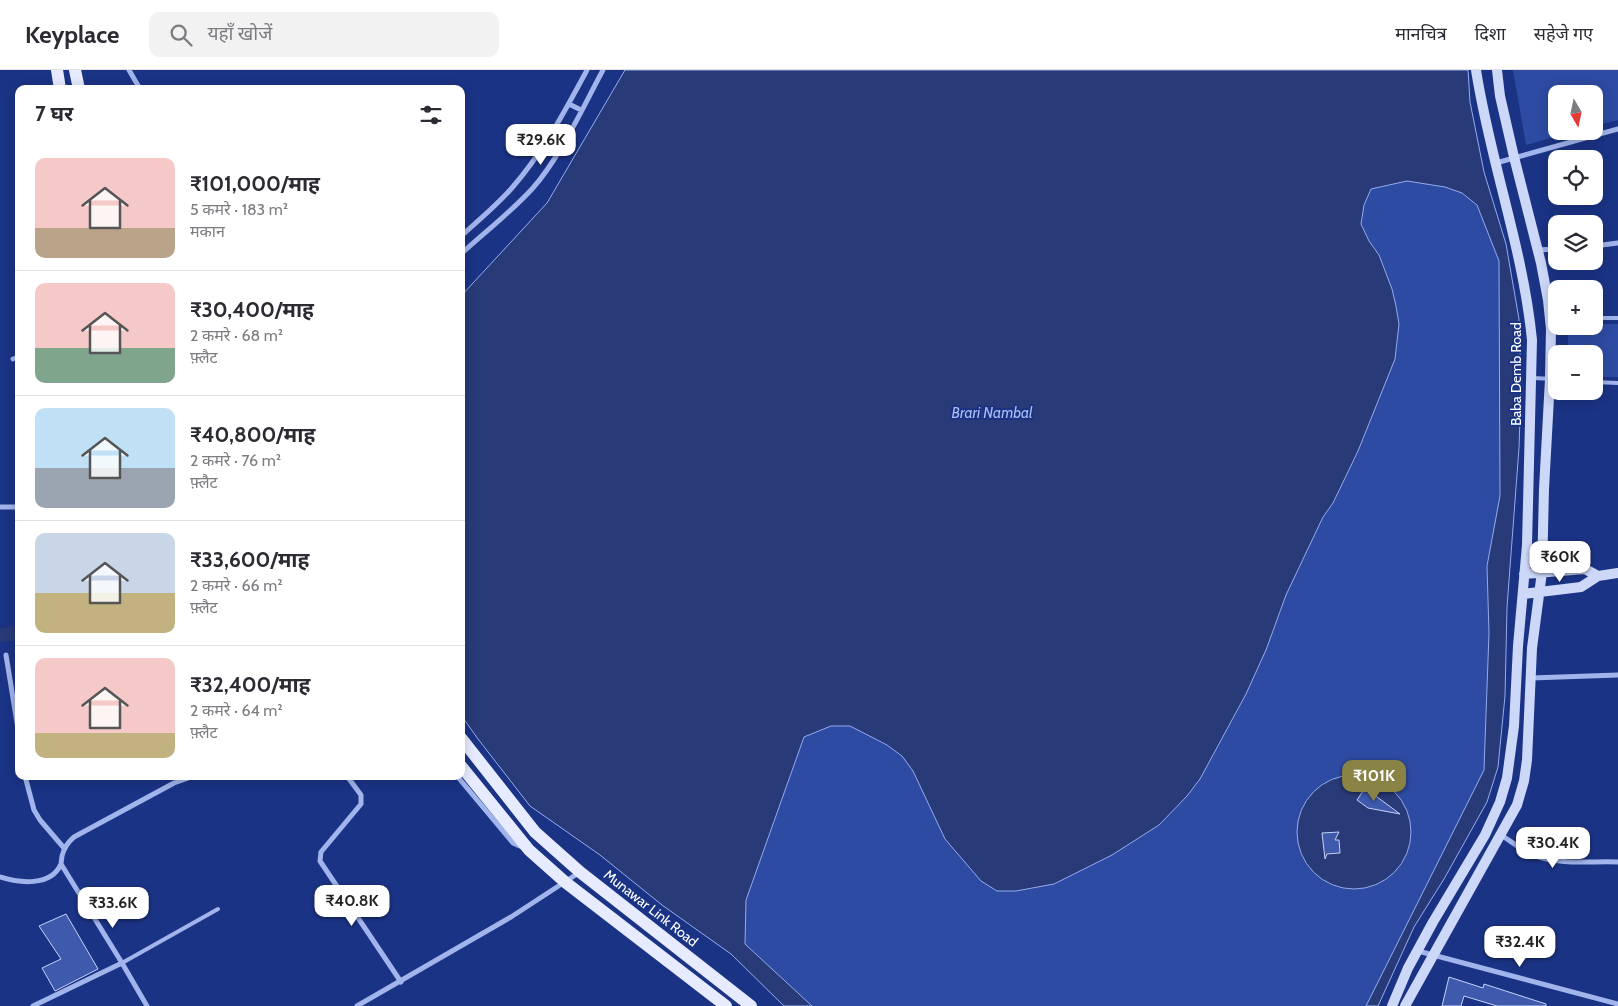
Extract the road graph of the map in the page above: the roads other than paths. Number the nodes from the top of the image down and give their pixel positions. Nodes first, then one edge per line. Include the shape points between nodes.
1 (58, 70) edge
2 (75, 70) edge
3 (129, 70) edge
4 (587, 70) edge
5 (603, 70) edge
6 (1476, 70) edge
7 (1497, 70) edge
8 (60, 85) edge
9 (78, 85) edge
10 (138, 85) edge
11 (569, 104) junction
12 (581, 110) junction
13 (1618, 129) edge
14 (1514, 156) junction
15 (1495, 163) junction
16 (465, 232) edge
17 (1618, 243) edge
18 (1603, 245) edge
19 (1548, 249) edge
20 (465, 250) edge
21 (1538, 250) junction
22 (1548, 300) edge
23 (1603, 318) edge
24 (1618, 318) edge
25 (15, 358) edge
26 (12, 359) dead end
27 (1532, 378) junction
28 (1548, 379) edge
29 (1603, 382) edge
30 (1618, 383) edge
31 (1551, 400) edge
32 (0, 507) edge
33 (15, 507) edge
34 (1542, 572) junction
35 (1618, 573) edge
36 (1524, 574) junction
37 (1598, 576) junction
38 (1539, 593) junction
39 (1523, 594) junction
40 (6, 655) dead end
41 (1618, 675) edge
42 (1531, 678) junction
43 (15, 710) edge
44 (465, 743) edge
45 (465, 771) edge
46 (26, 780) edge
47 (183, 780) edge
48 (350, 780) edge
49 (460, 780) edge
50 (1501, 835) junction
51 (525, 846) junction
52 (64, 848) junction
53 (1618, 862) edge
54 (61, 864) junction
55 (580, 872) junction
56 (0, 877) edge
57 (565, 882) junction
58 (218, 909) dead end
59 (1417, 951) junction
60 (1433, 955) junction
61 (122, 963) junction
62 (401, 982) junction
63 (1618, 1004) edge
64 (33, 1006) edge
65 (147, 1006) edge
66 (357, 1006) edge
67 (726, 1006) edge
68 (751, 1006) edge
69 (1392, 1006) edge
70 (1405, 1006) edge

1 - 8 main road
2 - 9 main road
3 - 10 street
4 - 11 street
5 - 12 street
6 - 15 street, Baba Demb Road
7 - 14 street
11 - 12 street
11 - 16 street via 529,167
12 - 20 street via 533,188
13 - 14 street
14 - 15 street
14 - 21 street
15 - 27 street, Baba Demb Road via 1529,313
17 - 18 street
19 - 21 street
21 - 22 street
23 - 24 lane
25 - 26 street
27 - 28 lane
27 - 36 street, Baba Demb Road
29 - 30 lane
31 - 34 street
32 - 33 street
34 - 36 street
34 - 37 street via 1585,569
34 - 38 street
35 - 37 street
36 - 39 street, Baba Demb Road
37 - 38 street via 1580,587
38 - 39 street
38 - 42 street
39 - 59 street, Baba Demb Road via 1511,756 1500,802 1485,835
40 - 43 street
41 - 42 street
42 - 50 street via 1524,781 1517,805
44 - 55 main road, Munawar Link Road via 535,832
45 - 51 main road
46 - 52 street via 34,810
47 - 52 street via 74,836
48 - 62 street via 362,795 361,804 321,852 320,861
49 - 51 street via 513,843
50 - 53 street via 1536,856 1562,861
50 - 60 street
51 - 57 main road
52 - 54 street
54 - 56 street via 47,878 37,881 13,881
54 - 61 street
55 - 57 street
55 - 68 main road, Munawar Link Road
57 - 62 street
57 - 67 main road
58 - 61 lane
59 - 60 street
59 - 69 street, Baba Demb Road
60 - 63 street
60 - 70 street
61 - 64 street
61 - 65 street
62 - 66 street

